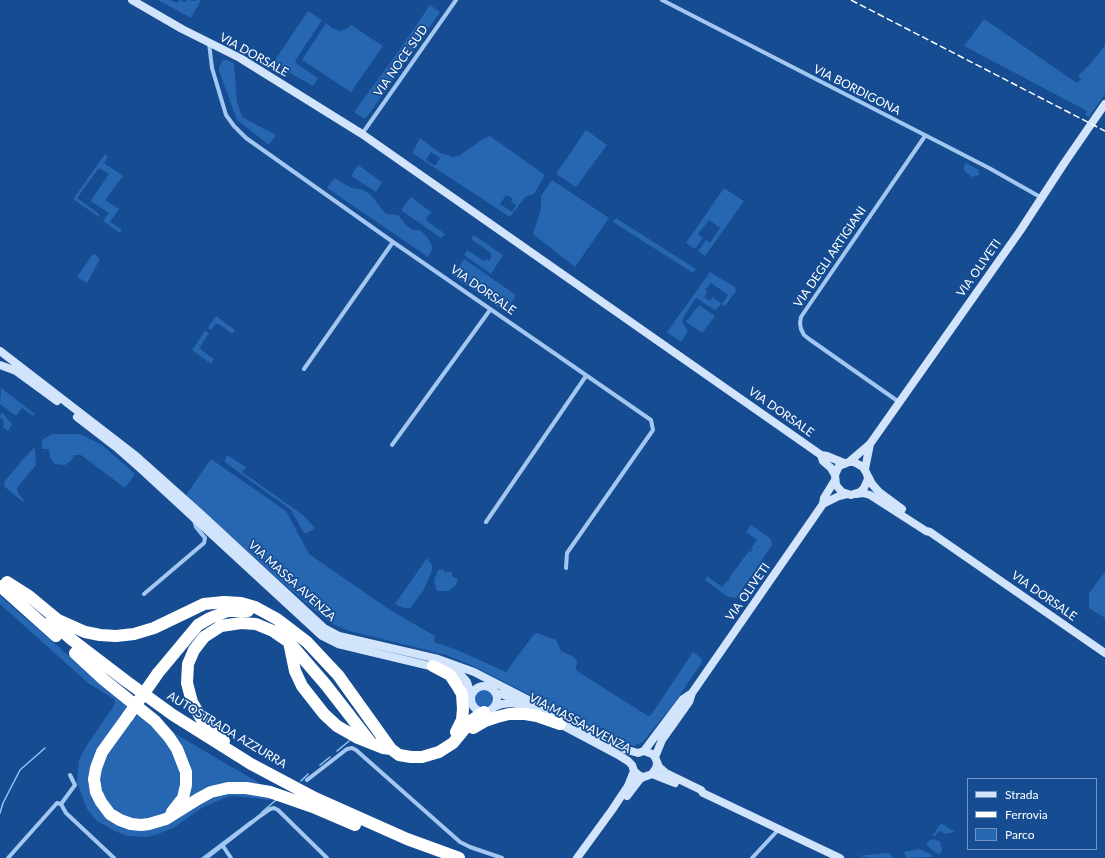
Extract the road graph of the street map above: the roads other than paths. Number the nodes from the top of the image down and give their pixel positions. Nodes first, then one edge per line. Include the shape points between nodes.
1 (132, 0) edge
2 (456, 0) edge
3 (662, 0) edge
4 (209, 43) junction
5 (1105, 104) edge
6 (362, 134) junction
7 (925, 136) junction
8 (1043, 198) junction
9 (393, 242) junction
10 (490, 310) junction
11 (0, 351) edge
12 (0, 365) edge
13 (304, 369) dead end
14 (586, 376) junction
15 (899, 402) junction
16 (870, 444) junction
17 (392, 445) dead end
18 (821, 455) junction
19 (846, 463) junction
20 (866, 472) junction
21 (835, 478) junction
22 (847, 494) junction
23 (856, 494) junction
24 (823, 504) junction
25 (198, 516) junction
26 (486, 522) dead end
27 (930, 532) junction
28 (566, 568) dead end
29 (2, 581) edge
30 (144, 594) dead end
31 (258, 614) junction
32 (274, 617) junction
33 (289, 642) junction
34 (76, 653) junction
35 (1105, 653) edge
36 (456, 665) junction
37 (433, 666) junction
38 (481, 686) junction
39 (496, 693) junction
40 (692, 693) junction
41 (471, 698) junction
42 (542, 707) junction
43 (489, 710) junction
44 (560, 724) junction
45 (371, 744) junction
46 (445, 748) junction
47 (391, 750) junction
48 (641, 752) junction
49 (656, 760) junction
50 (633, 768) junction
51 (270, 774) junction
52 (648, 775) junction
53 (70, 776) dead end
54 (307, 780) dead end
55 (703, 794) junction
56 (61, 804) junction
57 (314, 807) junction
58 (612, 810) junction
59 (166, 819) junction
60 (780, 829) junction
61 (223, 846) junction
62 (8, 858) edge
63 (114, 858) edge
64 (206, 858) edge
65 (231, 858) edge
66 (327, 858) edge
67 (437, 858) edge
68 (459, 858) edge
69 (502, 858) edge
70 (577, 858) edge
71 (752, 858) edge
72 (840, 858) edge

1 - 4 main road, VIA DORSALE
2 - 6 street, VIA NOCE SUD
3 - 7 street, VIA BORDIGONA
4 - 6 main road, VIA DORSALE via 240,58
4 - 9 street, VIA DORSALE via 220,98 226,115 234,126 246,138
5 - 8 main road, VIA OLIVETI
6 - 18 main road, VIA DORSALE
7 - 8 street, VIA BORDIGONA
7 - 15 street, VIA DEGLI ARTIGIANI via 804,311 800,323 804,335 809,339
8 - 15 main road, VIA OLIVETI
9 - 10 street, VIA DORSALE
9 - 13 street
10 - 14 street, VIA DORSALE
10 - 17 street
11 - 25 main road, VIA MASSA AVENZA via 136,456
12 - 25 main road, VIA MASSA AVENZA via 16,372 116,447
14 - 26 street
14 - 28 street, VIA DORSALE via 651,420 652,430 567,554
15 - 16 main road, VIA OLIVETI
16 - 19 main road, VIA OLIVETI
16 - 20 main road, VIA OLIVETI
18 - 19 main road, VIA DORSALE
18 - 21 main road, VIA DORSALE
19 - 20 main road via 857,463
19 - 21 main road via 840,466
20 - 23 main road via 867,484
20 - 27 main road, VIA DORSALE via 878,492 928,527
21 - 22 main road via 839,489
21 - 24 main road, VIA OLIVETI
22 - 23 main road
22 - 24 main road
23 - 27 main road, VIA DORSALE via 870,494
24 - 40 main road, VIA OLIVETI
25 - 30 street via 196,527 205,538 204,544
25 - 36 main road, VIA MASSA AVENZA via 331,633
25 - 37 main road, VIA MASSA AVENZA via 322,636 338,644
27 - 35 main road, VIA DORSALE
29 - 32 highway via 29,596 58,620 85,632 100,635 128,635 154,628 204,604 241,603
29 - 34 highway
29 - 51 highway, AUTOSTRADA AZZURRA via 71,639 173,715
31 - 32 highway
31 - 33 highway via 274,623
31 - 59 highway, bridge via 244,610 228,611 198,625 158,673 102,752 94,779 96,792 110,814 130,824 141,826
32 - 47 highway via 307,642 338,676
33 - 45 highway
33 - 45 highway via 295,671 302,686 324,714 337,726
33 - 51 highway via 256,624 222,626 204,637 188,664 187,683 192,702 202,720 221,739
34 - 57 highway via 166,720 244,769
34 - 59 highway via 103,680 155,721 177,749 186,772 186,785 183,798
36 - 38 main road
36 - 42 main road, VIA MASSA AVENZA via 486,677
37 - 41 main road, VIA MASSA AVENZA via 460,674 467,682
37 - 46 highway via 450,676 462,694 462,720
38 - 39 main road via 488,686
38 - 41 main road via 477,687
39 - 42 main road
39 - 43 main road via 497,702
40 - 48 main road, VIA OLIVETI via 683,700
40 - 49 main road, VIA OLIVETI via 689,702 662,740
41 - 43 main road via 475,710
41 - 46 highway via 466,721
42 - 48 main road, VIA MASSA AVENZA via 624,749
43 - 44 main road, VIA MASSA AVENZA via 502,704 522,705
43 - 46 highway via 472,720 453,743
44 - 46 highway via 525,714 497,716 476,726 456,744
44 - 50 main road, VIA MASSA AVENZA via 620,756
45 - 47 highway
46 - 47 highway via 431,755 417,757 399,755
48 - 49 main road, VIA MASSA AVENZA via 648,752
48 - 50 main road, VIA MASSA AVENZA via 633,758
49 - 52 main road via 655,771
49 - 55 main road, VIA MASSA AVENZA via 666,773 701,790
50 - 52 main road, VIA MASSA AVENZA via 640,776
50 - 58 main road via 628,786
51 - 68 highway, AUTOSTRADA AZZURRA via 322,801 407,839
52 - 55 main road, VIA MASSA AVENZA via 667,779
52 - 58 main road via 640,779 624,800
53 - 56 street via 75,785
54 - 69 street via 347,749 352,748 460,842 470,848
55 - 60 main road, VIA MASSA AVENZA
56 - 62 street via 57,803
56 - 63 street via 66,812
57 - 59 highway via 270,792 228,788 204,795
57 - 67 highway
58 - 70 main road
60 - 71 street
60 - 72 main road, VIA MASSA AVENZA
61 - 64 street
61 - 65 street
61 - 66 street via 274,808

